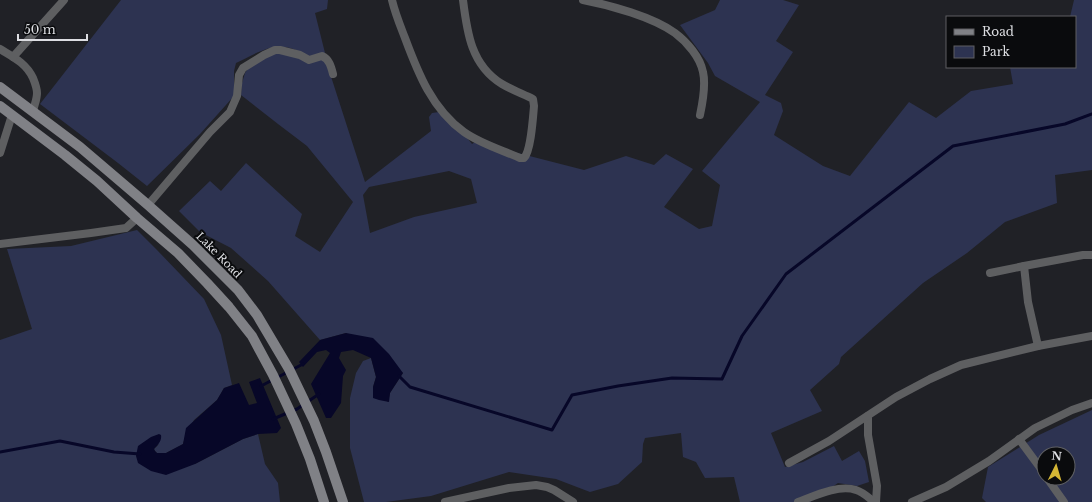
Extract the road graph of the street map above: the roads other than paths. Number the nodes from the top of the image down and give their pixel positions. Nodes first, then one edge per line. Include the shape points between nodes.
1 (64, 0) edge
2 (392, 0) edge
3 (463, 0) edge
4 (583, 0) edge
5 (0, 49) edge
6 (13, 57) junction
7 (333, 74) dead end
8 (0, 87) edge
9 (0, 106) edge
10 (32, 112) junction
11 (700, 114) dead end
12 (12, 115) junction
13 (0, 153) edge
14 (148, 205) junction
15 (137, 218) junction
16 (0, 244) edge
17 (1092, 255) edge
18 (1024, 266) junction
19 (990, 273) dead end
20 (1092, 336) edge
21 (1038, 346) junction
22 (1092, 403) edge
23 (868, 416) junction
24 (1019, 439) junction
25 (1036, 462) edge
26 (788, 463) dead end
27 (1053, 486) edge
28 (324, 502) edge
29 (343, 502) edge
30 (445, 502) edge
31 (573, 502) edge
32 (798, 502) edge
33 (875, 502) edge
34 (912, 502) edge
35 (1064, 502) edge

1 - 6 street
2 - 3 street via 416,67 442,112 465,132 487,144 524,158 529,145 534,101 502,84 483,66 468,36
4 - 11 street via 647,19 681,38 699,59 703,72
5 - 6 street
6 - 10 street via 27,67 35,83 37,92
7 - 14 street via 327,58 322,56 309,60 280,50 272,51 243,68 237,96 230,112
8 - 10 main road, Lake Road
9 - 12 main road
10 - 14 main road, Lake Road via 80,147
12 - 13 street
12 - 15 main road via 97,181
14 - 29 main road, Lake Road via 238,290 257,315 289,369 314,421
15 - 16 street via 126,228
15 - 28 main road via 178,253 252,336 296,424
17 - 18 street
18 - 19 street
18 - 21 street via 1028,302
20 - 21 street
21 - 23 street via 961,365 896,397
22 - 24 street via 1051,419
23 - 26 street
23 - 33 street via 868,434 877,486
24 - 25 street
24 - 34 street via 946,487
27 - 35 street
30 - 31 street via 509,488 536,485 554,490
32 - 33 street via 844,488 855,489

